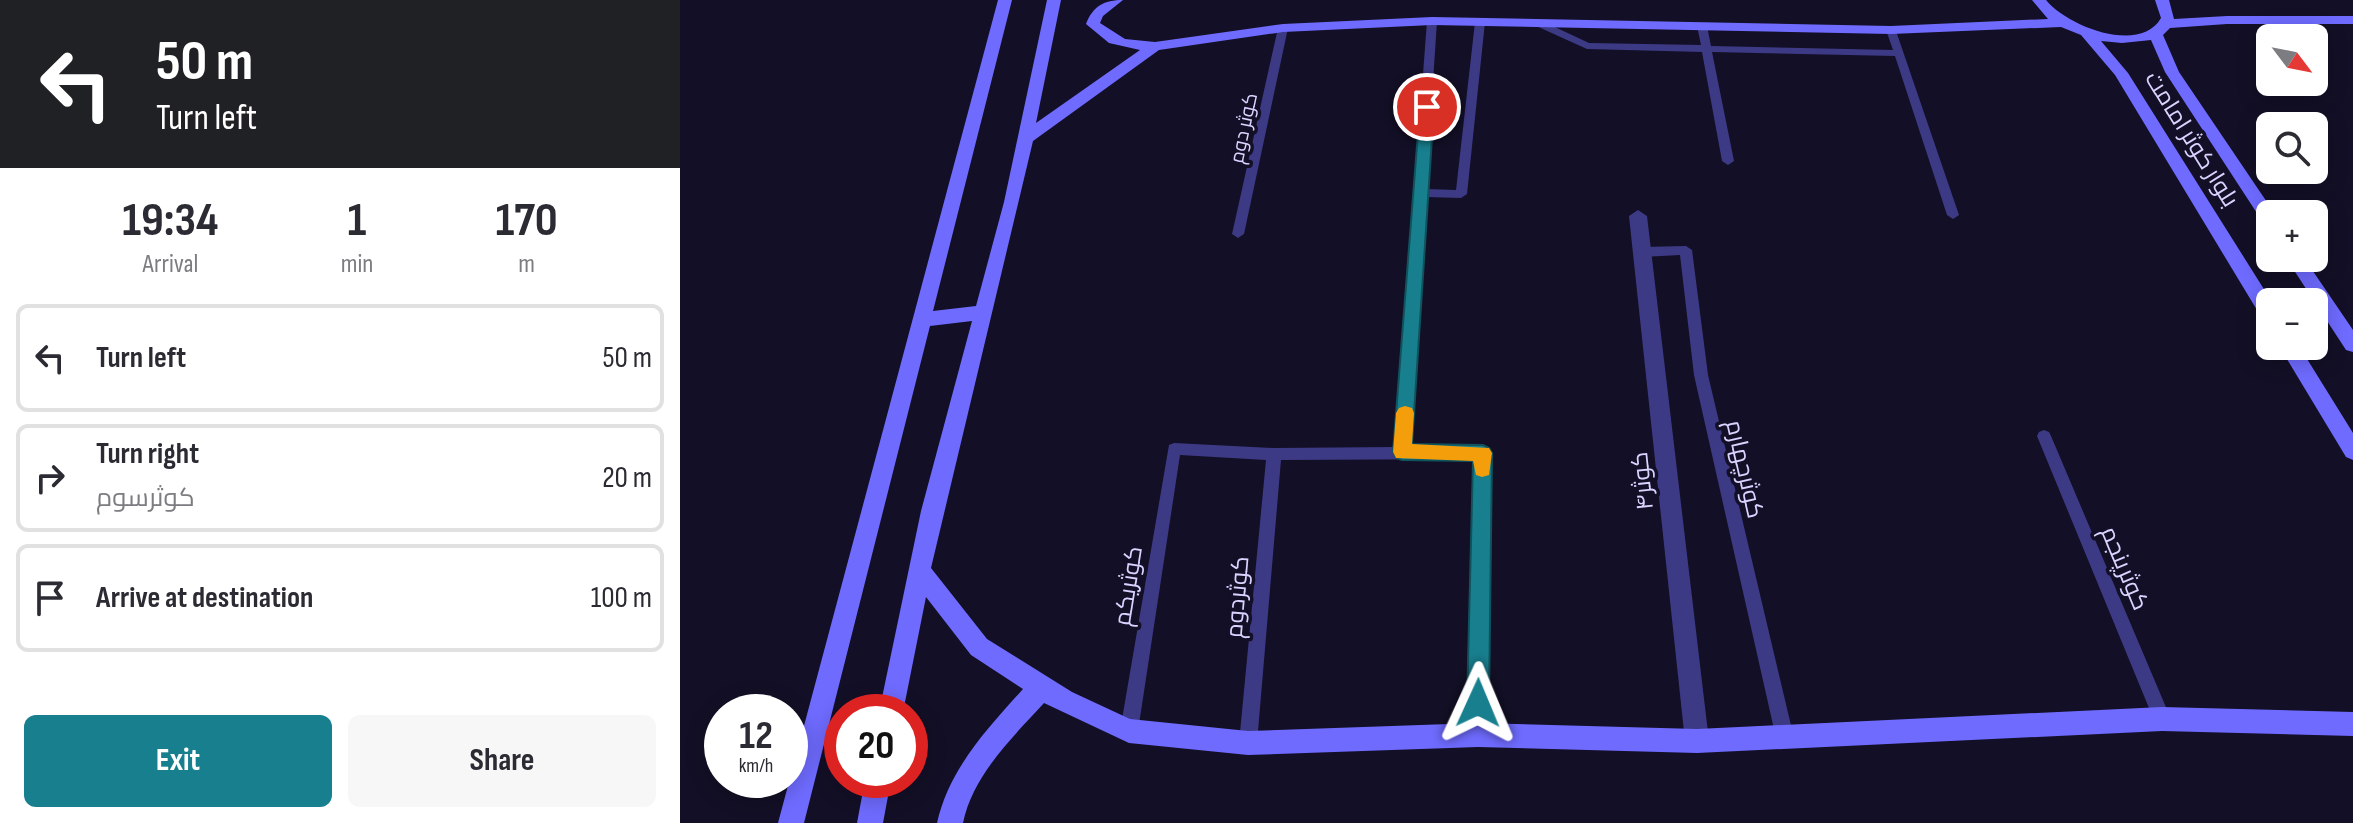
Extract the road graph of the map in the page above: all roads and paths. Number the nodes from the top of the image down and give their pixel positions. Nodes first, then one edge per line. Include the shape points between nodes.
1 (1005, 0) edge
2 (1054, 0) edge
3 (1116, 0) edge
4 (2039, 0) edge
5 (2162, 0) edge
6 (2353, 20) edge
7 (1432, 21) junction
8 (1480, 22) junction
9 (1538, 23) junction
10 (2061, 23) junction
11 (1702, 26) junction
12 (1283, 28) junction
13 (2161, 29) junction
14 (1891, 30) junction
15 (2088, 35) junction
16 (1155, 46) junction
17 (1899, 53) junction
18 (1025, 139) junction
19 (1728, 161) dead end
20 (1421, 193) junction
21 (2257, 200) edge
22 (1953, 215) dead end
23 (1638, 216) dead end
24 (1238, 234) dead end
25 (1642, 252) junction
26 (2304, 272) edge
27 (2256, 292) edge
28 (984, 312) junction
29 (924, 319) junction
30 (2353, 345) edge
31 (2298, 360) edge
32 (2044, 436) dead end
33 (2353, 451) edge
34 (1402, 452) junction
35 (1274, 454) junction
36 (919, 570) junction
37 (1042, 687) junction
38 (895, 694) edge
39 (2162, 719) junction
40 (2353, 724) edge
41 (1129, 731) junction
42 (1478, 735) junction
43 (1785, 738) junction
44 (1697, 741) junction
45 (1248, 743) junction
46 (875, 798) edge
47 (791, 823) edge
48 (870, 823) edge
49 (950, 823) edge

1 - 29 street
2 - 18 street
3 - 16 street via 1097,14 1093,24 1103,36 1119,44
4 - 10 street
5 - 13 street, بلوار کوثر امامت via 2168,10
6 - 13 street via 2227,20
7 - 8 street
7 - 12 street
7 - 20 lane
8 - 9 street
8 - 20 lane via 1461,194
9 - 11 street
9 - 17 lane via 1587,46
10 - 14 street
10 - 15 street
11 - 14 street
11 - 19 lane
12 - 16 street
12 - 24 lane, کوثر دوم
13 - 15 street via 2132,40
13 - 21 street, بلوار کوثر امامت via 2172,72
14 - 17 lane
15 - 27 street, بلوار کوثر امامت via 2121,73
16 - 18 street
17 - 22 lane
18 - 28 street
20 - 34 lane
23 - 25 street, کوثر۴
25 - 43 lane, کوثرچهارم via 1686,250 1701,375
25 - 44 street, کوثر۴
26 - 30 street
28 - 29 street
28 - 36 street
29 - 47 street
31 - 33 street
32 - 39 lane, کوثرپنجم
34 - 35 lane
34 - 42 lane via 1483,453
35 - 41 lane, کوثریکم via 1174,449
35 - 45 lane, کوثردوم
36 - 37 street via 979,647
36 - 38 street
37 - 41 street
37 - 49 street via 963,785
39 - 40 street
39 - 43 street
41 - 45 street
42 - 44 street
42 - 45 street
43 - 44 street
46 - 48 street

